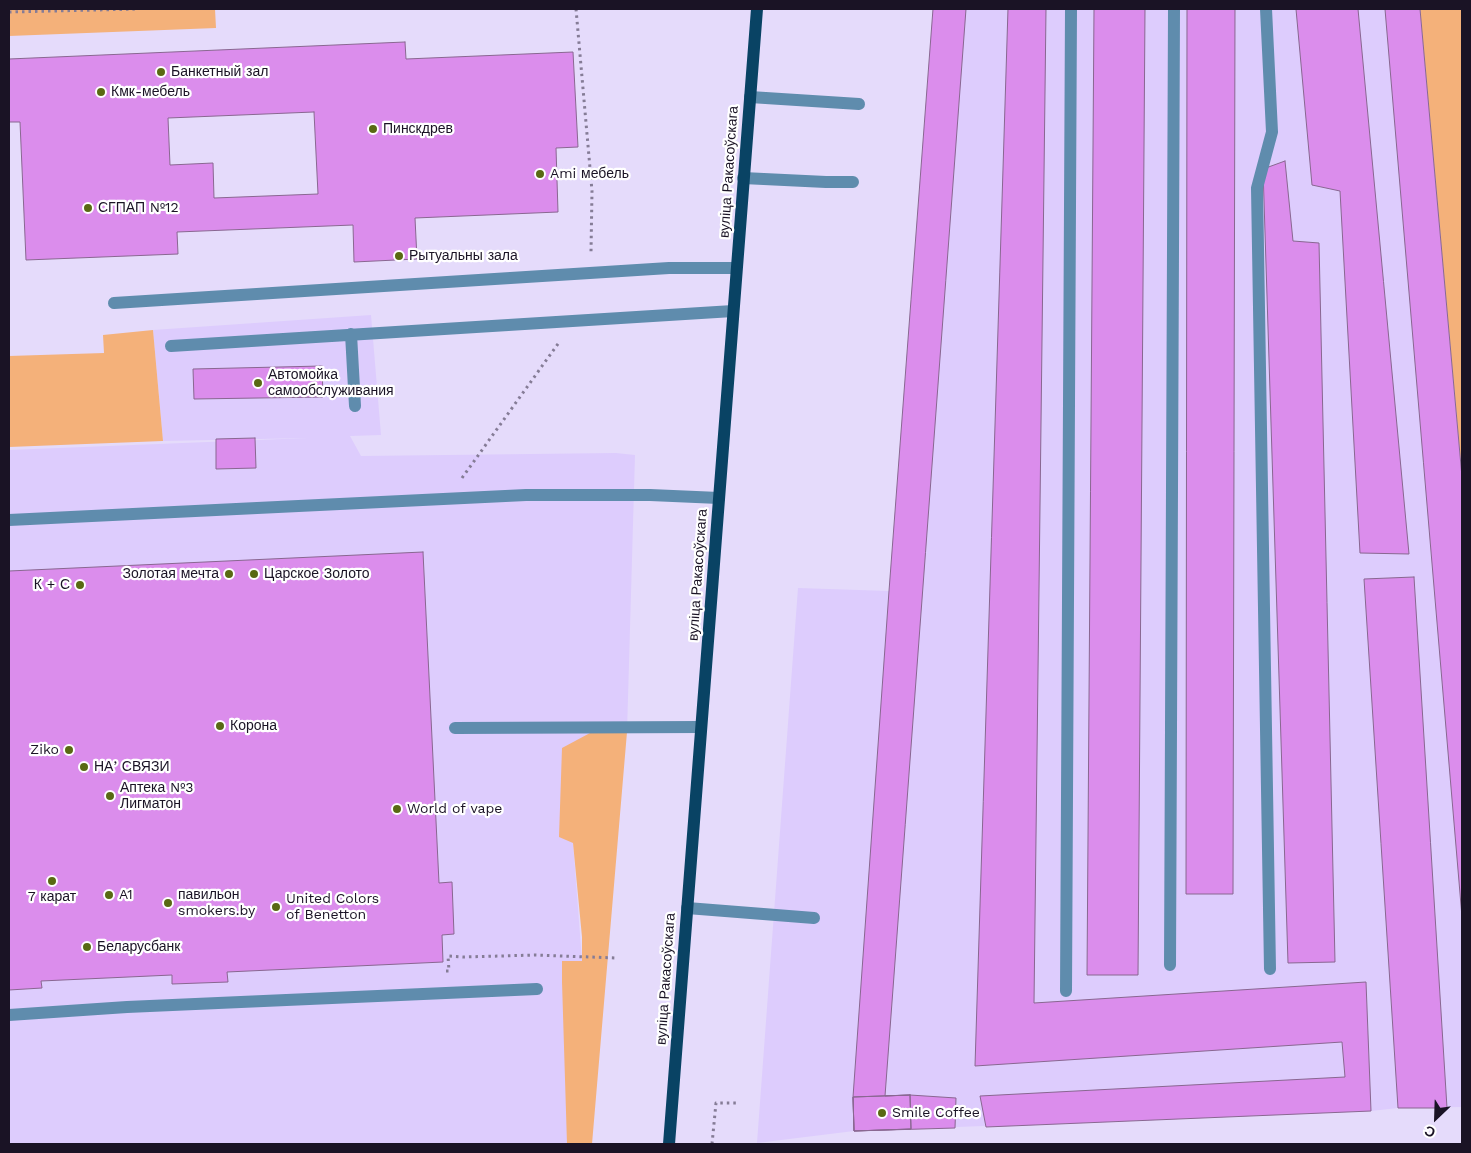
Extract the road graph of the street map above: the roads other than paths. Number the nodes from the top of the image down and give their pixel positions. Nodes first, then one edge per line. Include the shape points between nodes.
1 (757, 9) edge
2 (1071, 9) edge
3 (1174, 9) edge
4 (1266, 9) edge
5 (750, 98) junction
6 (859, 104) dead end
7 (743, 178) junction
8 (853, 182) dead end
9 (736, 268) junction
10 (114, 303) dead end
11 (733, 311) junction
12 (351, 334) junction
13 (171, 346) dead end
14 (356, 406) dead end
15 (719, 498) junction
16 (9, 520) edge
17 (701, 727) junction
18 (455, 728) dead end
19 (687, 908) junction
20 (814, 918) dead end
21 (1170, 965) dead end
22 (1270, 969) dead end
23 (537, 989) dead end
24 (1066, 991) dead end
25 (9, 1015) edge
26 (669, 1144) edge

1 - 5 main road, вуліца Ракасоўскага
2 - 24 lane
3 - 21 lane
4 - 22 lane via 1272,132 1257,188
5 - 6 lane
5 - 7 main road, вуліца Ракасоўскага
7 - 8 lane
7 - 9 main road, вуліца Ракасоўскага
9 - 10 lane via 669,268
9 - 11 main road, вуліца Ракасоўскага
11 - 12 lane
11 - 15 main road, вуліца Ракасоўскага
12 - 13 lane
12 - 14 lane
15 - 16 lane via 526,495
15 - 17 main road, вуліца Ракасоўскага
17 - 18 lane
17 - 19 main road, вуліца Ракасоўскага
19 - 20 lane
19 - 26 main road, вуліца Ракасоўскага
23 - 25 lane

